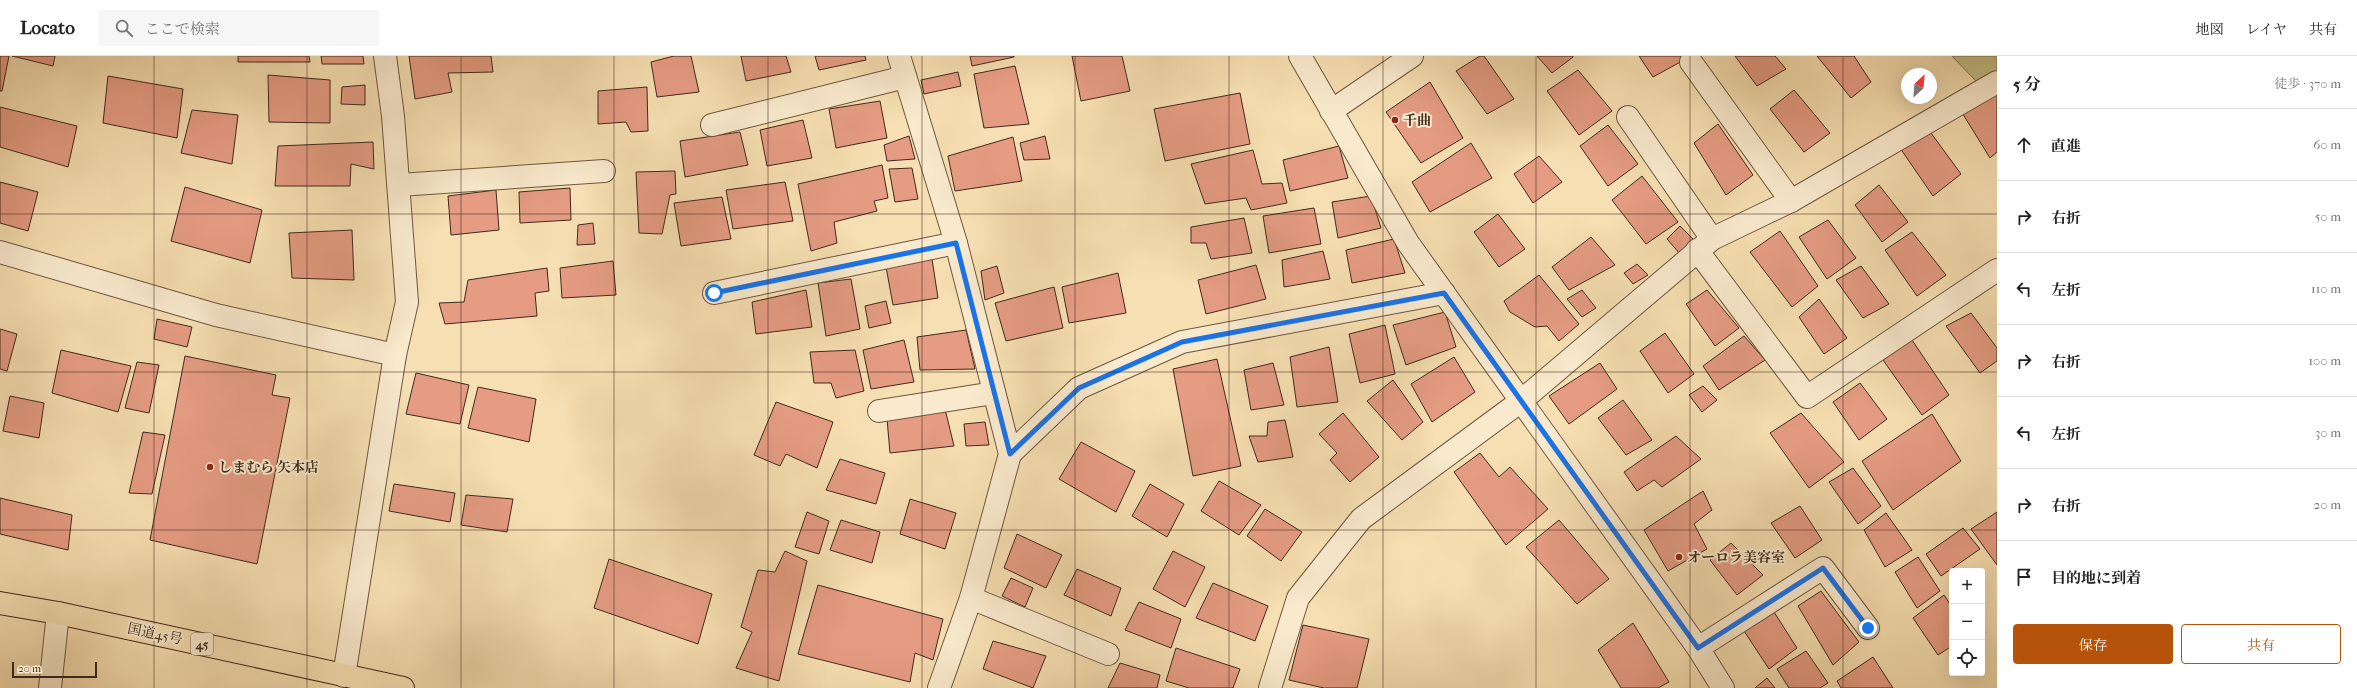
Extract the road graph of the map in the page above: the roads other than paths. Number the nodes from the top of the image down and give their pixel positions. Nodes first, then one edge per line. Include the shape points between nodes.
1 (385, 56) edge
2 (898, 56) edge
3 (1300, 56) edge
4 (1412, 56) edge
5 (1691, 62) dead end
6 (905, 77) junction
7 (1997, 82) edge
8 (1331, 111) junction
9 (1628, 117) dead end
10 (712, 125) dead end
11 (604, 171) dead end
12 (398, 185) junction
13 (1791, 201) junction
14 (956, 243) junction
15 (1705, 244) junction
16 (0, 252) edge
17 (1997, 270) edge
18 (714, 293) dead end
19 (1444, 293) junction
20 (395, 355) junction
21 (994, 393) junction
22 (1521, 401) junction
23 (879, 411) dead end
24 (1010, 454) junction
25 (971, 598) junction
26 (0, 603) edge
27 (58, 613) junction
28 (1868, 628) dead end
29 (1698, 648) junction
30 (1108, 654) dead end
31 (344, 676) junction
32 (50, 688) edge
33 (403, 688) edge
34 (939, 688) edge
35 (1270, 688) edge
36 (1723, 688) edge

1 - 12 street
2 - 6 street
3 - 8 street
4 - 8 street
5 - 13 street
6 - 10 street
6 - 14 street
7 - 13 street
8 - 19 street via 1408,243
9 - 15 street
11 - 12 street
12 - 20 street via 407,302
13 - 15 street
14 - 18 street
14 - 21 street
15 - 17 street via 1807,398
15 - 22 street
16 - 20 street via 216,315
19 - 22 street
19 - 24 street via 1182,342 1079,388
20 - 31 street
21 - 23 street
21 - 24 street
22 - 29 street
22 - 35 street via 1361,519 1298,598
24 - 25 street
25 - 30 street
25 - 34 street
26 - 27 highway, 国道45号 / 45
27 - 31 highway, 国道45号 / 45
27 - 32 street
28 - 29 street via 1823,568
29 - 36 street
31 - 33 highway, 国道45号 / 45

